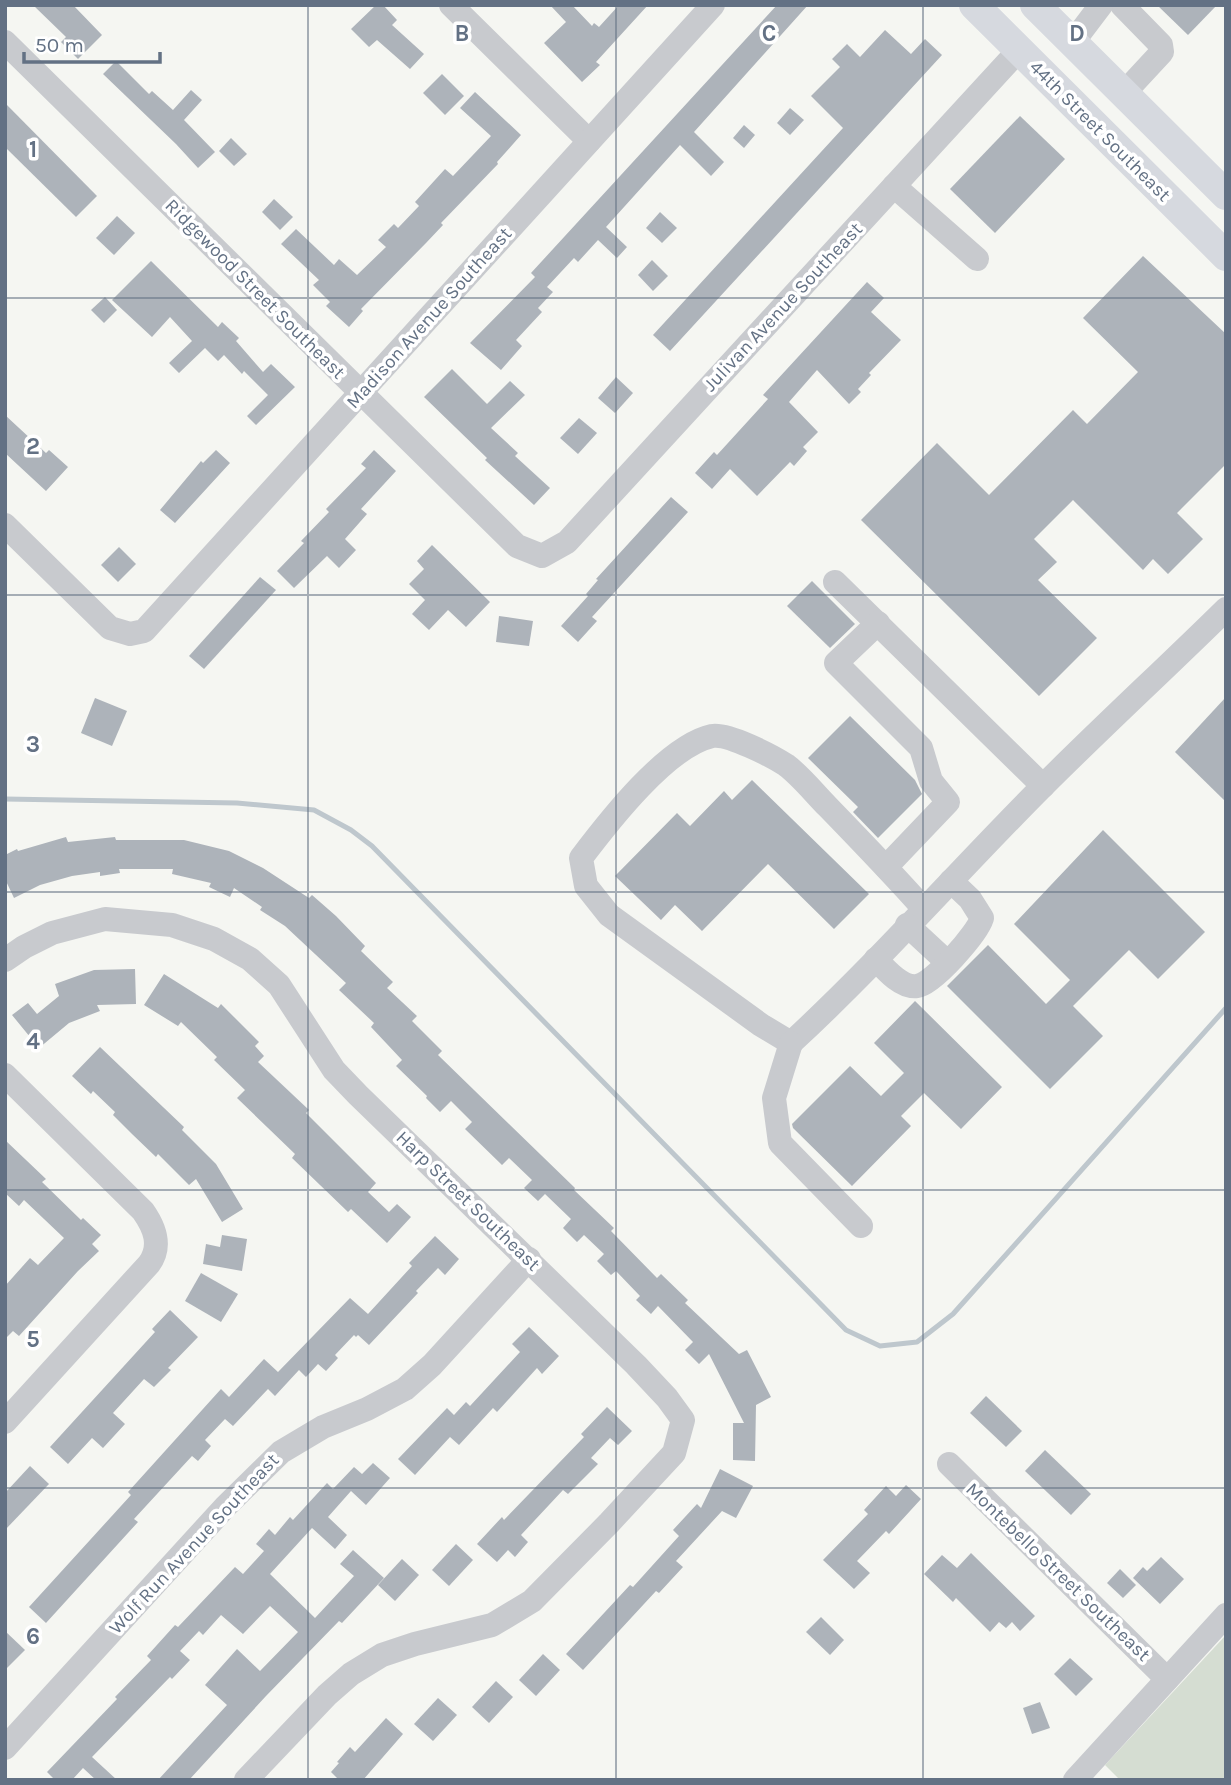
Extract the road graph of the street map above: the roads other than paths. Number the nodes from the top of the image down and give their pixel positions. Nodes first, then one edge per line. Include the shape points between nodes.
1 (451, 5) edge
2 (713, 5) edge
3 (974, 5) edge
4 (1035, 5) edge
5 (1101, 5) edge
6 (1122, 5) edge
7 (5, 42) edge
8 (1079, 48) junction
9 (1018, 50) junction
10 (1124, 93) junction
11 (589, 141) junction
12 (1140, 171) junction
13 (1217, 180) edge
14 (894, 186) junction
15 (1226, 256) edge
16 (977, 259) dead end
17 (361, 393) junction
18 (5, 525) edge
19 (542, 556) joint
20 (835, 582) dead end
21 (1223, 617) edge
22 (878, 623) junction
23 (1043, 786) junction
24 (887, 867) junction
25 (951, 881) junction
26 (915, 916) junction
27 (876, 959) junction
28 (5, 960) edge
29 (947, 962) junction
30 (791, 1043) junction
31 (5, 1075) edge
32 (860, 1226) dead end
33 (529, 1259) junction
34 (5, 1422) edge
35 (949, 1464) dead end
36 (1226, 1615) edge
37 (1167, 1679) junction
38 (5, 1748) edge
39 (246, 1780) edge
40 (1075, 1780) edge

1 - 11 street
2 - 11 street, Madison Avenue Southeast
3 - 9 main road, 44th Street Southeast
4 - 8 main road
5 - 8 street
6 - 10 street via 1161,45 1162,52
7 - 17 street, Ridgewood Street Southeast
8 - 9 main road via 1048,43
8 - 10 main road
9 - 12 main road, 44th Street Southeast
9 - 14 street, Julivan Avenue Southeast
10 - 13 main road
11 - 17 street, Madison Avenue Southeast
12 - 13 main road via 1170,160
12 - 15 main road, 44th Street Southeast
14 - 16 street
14 - 19 street, Julivan Avenue Southeast via 566,542
17 - 18 street, Madison Avenue Southeast via 144,631 130,634 110,628
17 - 19 street, Ridgewood Street Southeast via 517,546
20 - 22 street
21 - 23 street
22 - 23 street
22 - 24 street via 836,663 921,748 931,781 948,802
23 - 25 street
24 - 26 street
24 - 30 street via 788,766 755,747 715,735 685,746 631,798 581,858 586,886 609,915
25 - 26 street
25 - 29 street via 982,918 970,941
26 - 27 street
26 - 29 street
27 - 29 street via 904,983 917,986
27 - 30 street
28 - 33 street, Harp Street Southeast via 52,933 105,919 172,925 232,948 267,972 288,997 334,1070
30 - 32 street via 774,1098 780,1143
31 - 34 street via 132,1200 150,1222 157,1248 149,1264
33 - 38 street, Wolf Run Avenue Southeast via 405,1389 281,1452
33 - 39 street, Harp Street Southeast via 667,1398 683,1420 674,1453 532,1601 492,1625 415,1644 351,1674
35 - 37 street, Montebello Street Southeast
36 - 37 street
37 - 40 street

